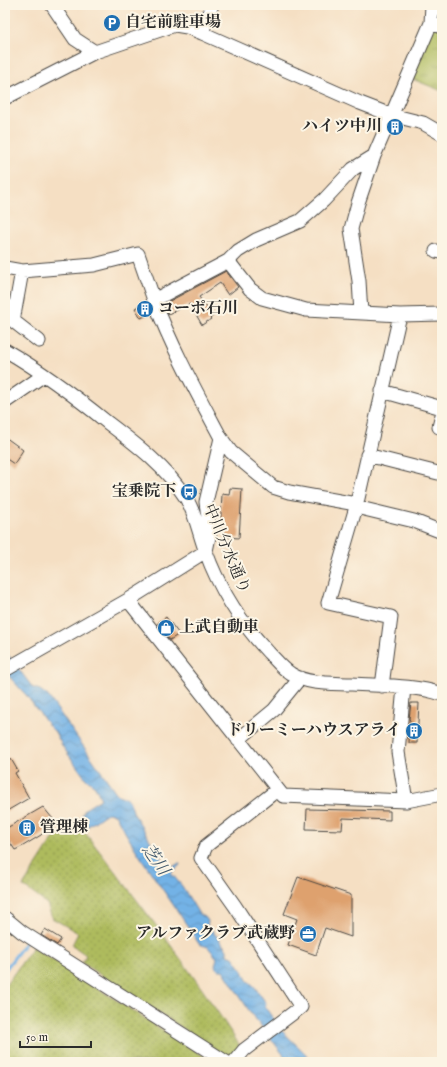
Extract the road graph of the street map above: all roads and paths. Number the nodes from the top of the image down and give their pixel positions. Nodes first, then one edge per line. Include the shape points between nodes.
1 (52, 5) edge
2 (212, 5) edge
3 (432, 5) edge
4 (436, 25) edge
5 (202, 33) junction
6 (95, 52) junction
7 (5, 98) edge
8 (391, 115) junction
9 (442, 134) edge
10 (374, 156) junction
11 (228, 261) junction
12 (5, 268) edge
13 (22, 271) junction
14 (154, 300) junction
15 (361, 313) junction
16 (442, 314) edge
17 (400, 315) junction
18 (9, 318) edge
19 (39, 341) dead end
20 (5, 350) edge
21 (44, 375) junction
22 (382, 391) junction
23 (5, 402) edge
24 (442, 408) edge
25 (442, 415) edge
26 (442, 428) edge
27 (221, 438) junction
28 (367, 455) junction
29 (442, 474) edge
30 (356, 505) junction
31 (442, 532) edge
32 (206, 551) junction
33 (128, 600) junction
34 (5, 670) edge
35 (300, 678) junction
36 (382, 686) junction
37 (404, 687) junction
38 (442, 694) edge
39 (238, 740) junction
40 (277, 790) junction
41 (442, 794) edge
42 (406, 801) junction
43 (5, 918) edge
44 (226, 1062) edge
45 (234, 1062) edge

1 - 6 street via 74,39
2 - 5 street
3 - 4 street
4 - 8 street
5 - 6 street via 175,25
5 - 8 street
6 - 7 street
8 - 9 street via 423,123
8 - 10 street
10 - 11 street via 353,169 300,221 256,240
10 - 15 street via 351,229
11 - 14 street
11 - 15 street via 250,289 262,298 306,310
12 - 13 street
13 - 14 street via 94,265 138,254
13 - 18 street
14 - 27 street via 164,328
15 - 17 street
16 - 17 street
17 - 22 street
18 - 19 street
20 - 21 street, 中川分水通り
21 - 23 street
21 - 32 street, 中川分水通り via 85,404 166,472 187,500
22 - 24 street
22 - 28 street
25 - 26 street via 439,427
27 - 30 street via 231,452 272,487
27 - 32 street via 206,502 210,532
28 - 29 street
28 - 30 street
30 - 31 street via 414,521
30 - 36 street via 328,603 391,617
32 - 33 street
32 - 35 street, 中川分水通り via 221,587 239,617 282,667
33 - 34 street
33 - 39 street
35 - 36 street, 中川分水通り via 319,683
35 - 39 street via 274,710
36 - 37 street, 中川分水通り
37 - 38 street, 中川分水通り
37 - 42 street via 398,752
39 - 40 street
40 - 42 street via 283,796
40 - 45 street via 206,846 201,858 301,1007 244,1050
41 - 42 street
43 - 44 street via 22,932

